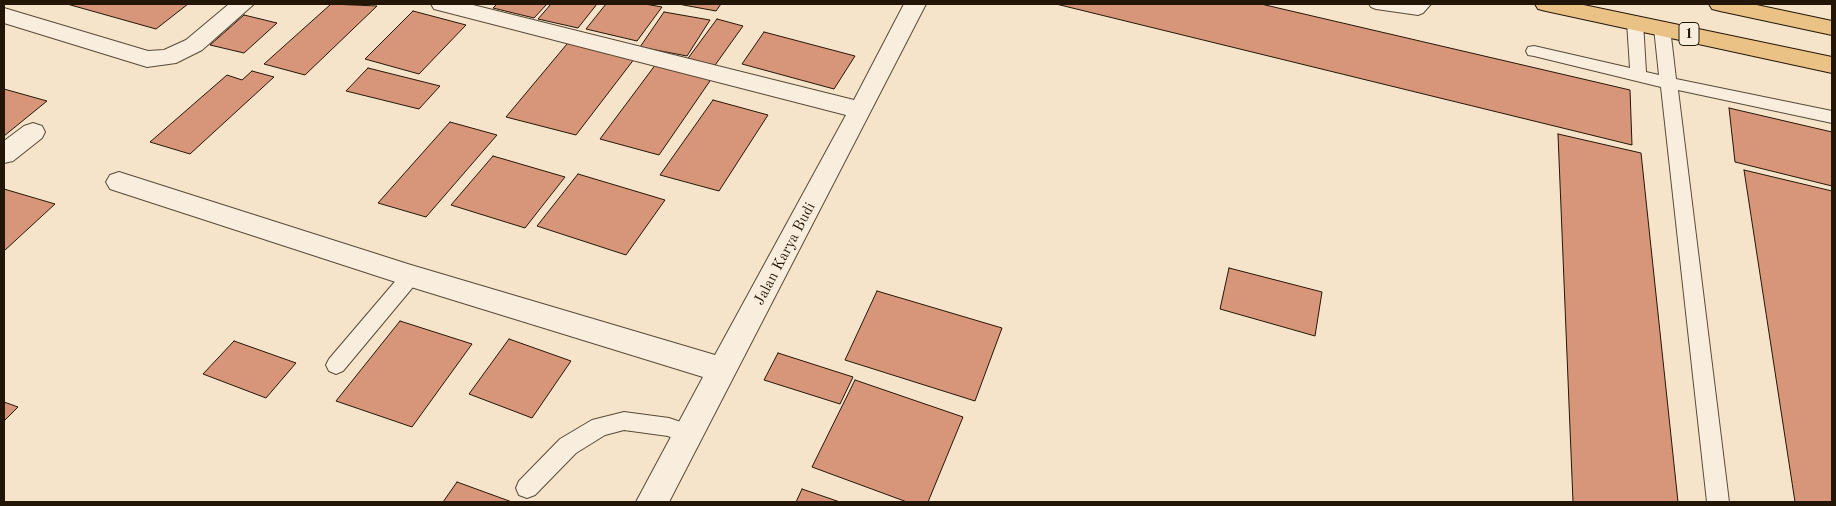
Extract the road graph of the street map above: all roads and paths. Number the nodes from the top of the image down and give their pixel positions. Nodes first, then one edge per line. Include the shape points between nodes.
1 (243, 4) edge
2 (442, 4) edge
3 (915, 4) edge
4 (1376, 4) edge
5 (1423, 4) edge
6 (1546, 4) edge
7 (1720, 4) edge
8 (4, 14) edge
9 (1635, 22) junction
10 (1662, 28) junction
11 (1832, 28) edge
12 (1534, 51) dead end
13 (1832, 65) edge
14 (1638, 74) junction
15 (1670, 83) junction
16 (861, 110) junction
17 (1832, 117) edge
18 (33, 132) dead end
19 (4, 154) edge
20 (119, 182) dead end
21 (411, 276) junction
22 (336, 365) dead end
23 (723, 370) junction
24 (687, 434) junction
25 (527, 488) dead end
26 (652, 502) edge
27 (1718, 502) edge

1 - 8 street via 194,45 168,57 147,60
2 - 16 street
3 - 16 street, Jalan Karya Budi
4 - 5 lane via 1401,10 1418,10
6 - 9 highway, 1
7 - 11 highway
9 - 10 highway, 1
9 - 14 lane
10 - 13 highway, 1
10 - 15 lane
12 - 14 lane
14 - 15 lane
15 - 17 lane
15 - 27 lane
16 - 23 street, Jalan Karya Budi
18 - 19 street
20 - 21 street
21 - 22 lane
21 - 23 street
23 - 24 street, Jalan Karya Budi
24 - 25 lane via 669,427 624,421 600,427 568,446
24 - 26 street, Jalan Karya Budi

